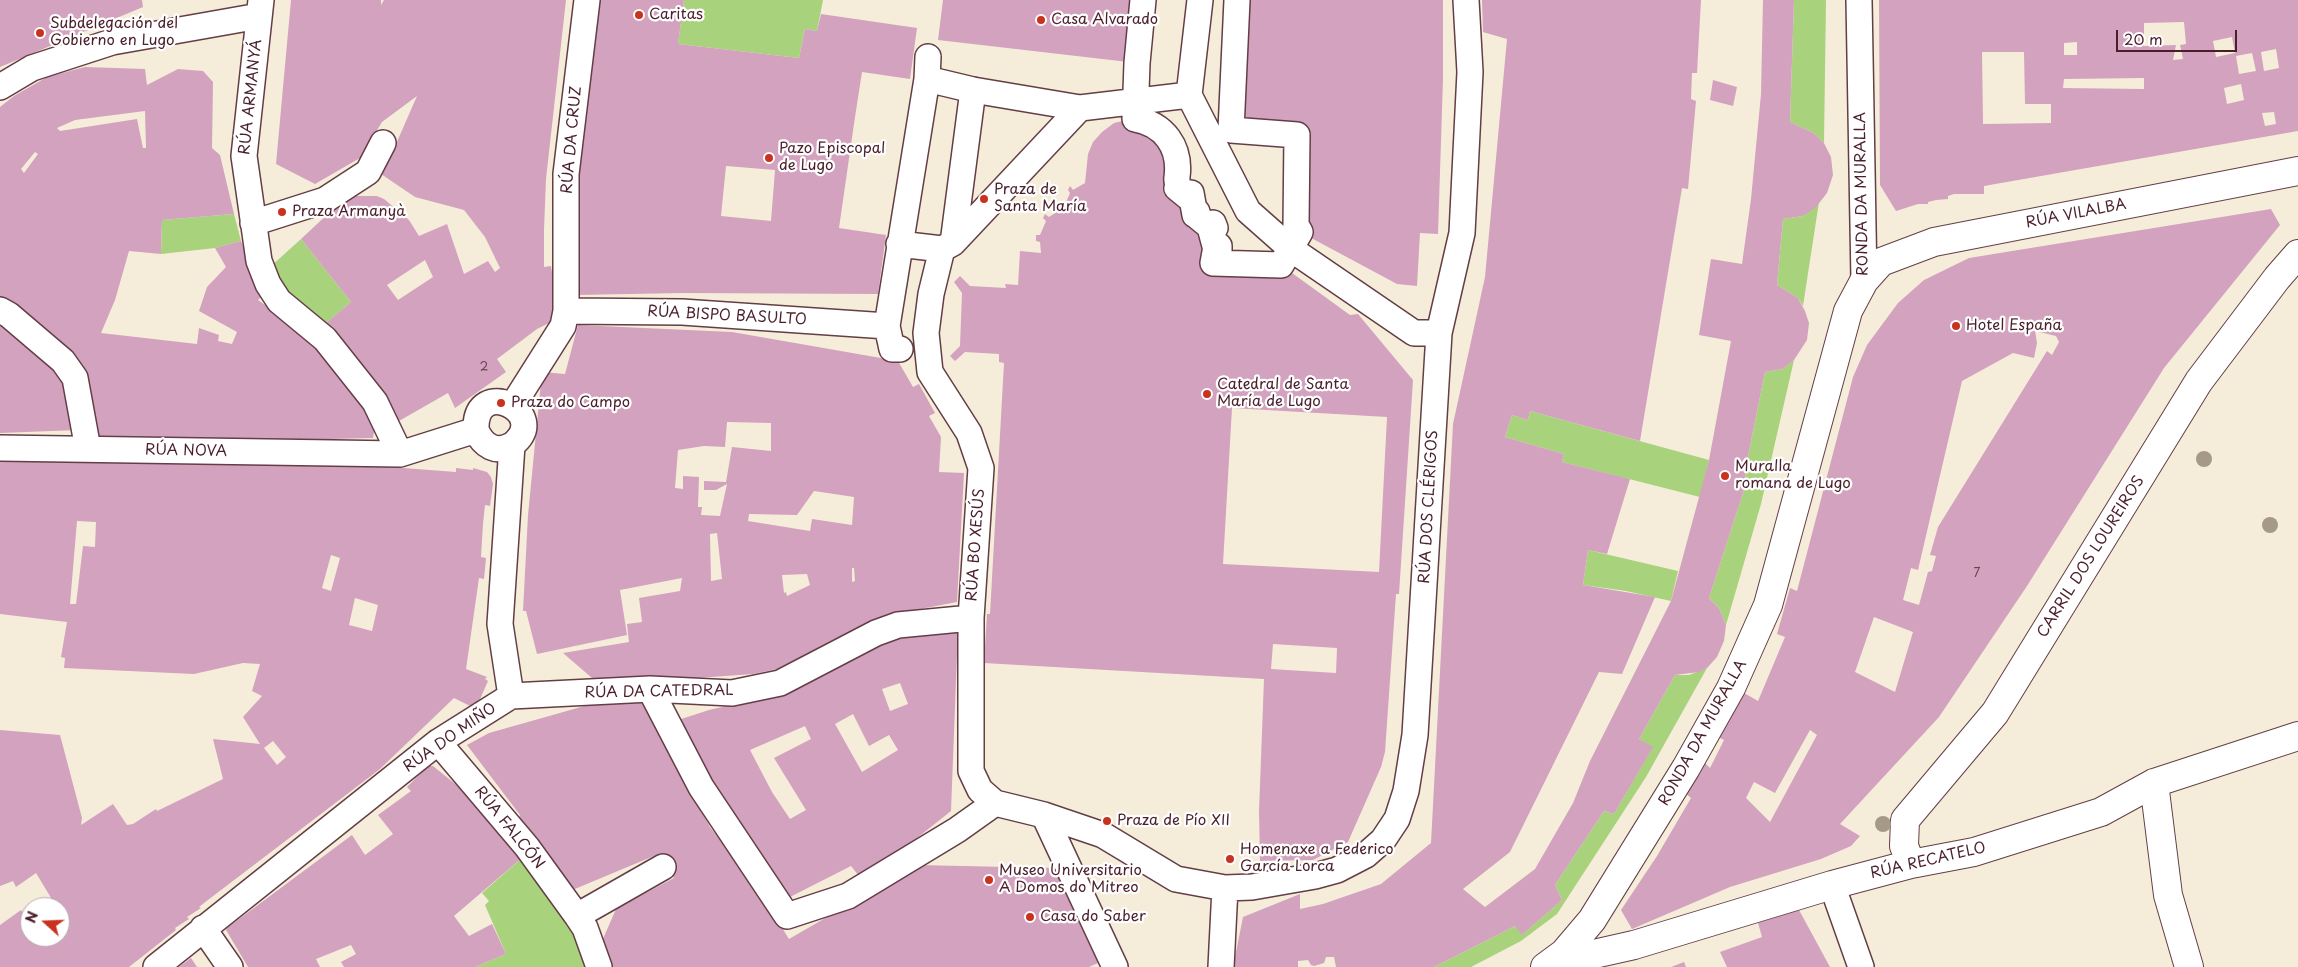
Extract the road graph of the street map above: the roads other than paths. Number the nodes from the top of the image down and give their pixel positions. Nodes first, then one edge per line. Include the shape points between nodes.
1 (587, 0) edge
2 (1143, 0) edge
3 (1200, 0) edge
4 (1237, 0) edge
5 (1466, 0) edge
6 (1859, 0) edge
7 (260, 8) edge
8 (0, 87) edge
9 (973, 90) junction
10 (1189, 95) junction
11 (1135, 102) junction
12 (1080, 108) junction
13 (383, 143) dead end
14 (2298, 172) edge
15 (253, 223) junction
16 (900, 244) junction
17 (947, 246) junction
18 (1291, 249) junction
19 (2298, 254) edge
20 (1864, 281) junction
21 (566, 310) junction
22 (4, 312) edge
23 (1439, 334) junction
24 (897, 343) junction
25 (927, 345) junction
26 (513, 405) junction
27 (476, 430) junction
28 (512, 445) junction
29 (0, 448) edge
30 (88, 449) junction
31 (400, 454) junction
32 (971, 618) junction
33 (650, 689) junction
34 (511, 696) junction
35 (2298, 736) edge
36 (438, 742) junction
37 (2154, 783) junction
38 (995, 803) junction
39 (1044, 814) junction
40 (1911, 864) junction
41 (663, 868) dead end
42 (1832, 885) junction
43 (1224, 888) junction
44 (577, 916) junction
45 (203, 928) junction
46 (156, 967) edge
47 (230, 967) edge
48 (599, 967) edge
49 (1115, 967) edge
50 (1221, 967) edge
51 (1545, 967) edge
52 (1552, 967) edge
53 (1861, 967) edge
54 (2189, 967) edge

1 - 21 street, RÚA DA CRUZ via 566,174
2 - 11 street
3 - 10 street
4 - 18 street via 1231,130 1297,135 1296,224 1300,232
5 - 23 street, RÚA DOS CLÉRIGOS via 1470,72 1462,233
6 - 20 street, RONDA DA MURALLA
7 - 8 street via 112,42 32,68
7 - 15 street, RÚA ARMANYÁ via 244,156
9 - 12 street
9 - 16 street via 927,68
9 - 17 street
10 - 11 street
10 - 18 street via 1248,211
11 - 12 street
11 - 18 street via 1135,119 1156,126 1174,146 1178,161 1177,188 1188,197 1191,193 1195,215 1197,212 1209,226 1213,223 1215,228 1211,231 1215,246 1219,246 1213,263 1281,266
12 - 17 street
13 - 15 street via 368,172 325,200
14 - 20 street, RÚA VILALBA via 1934,242 1881,262
15 - 31 street, RÚA ARMANYÁ via 259,261 279,301 325,339 375,402
16 - 17 street
16 - 24 street
17 - 25 street via 932,294
18 - 23 street via 1414,333
19 - 40 street, CARRIL DOS LOUREIROS via 2199,381 1995,713 1905,820 1904,846
20 - 51 street, RONDA DA MURALLA via 1848,311 1768,605 1731,688 1686,768 1592,920 1564,953
21 - 24 street, RÚA BISPO BASULTO via 682,312
21 - 26 street via 563,326
22 - 30 street via 63,361 75,378
23 - 43 street, RÚA DOS CLÉRIGOS via 1415,735 1406,791 1397,819 1383,840 1366,855 1337,870
24 - 25 street
25 - 32 street, RÚA BO XESÚS via 930,372 969,433 981,468
26 - 27 street via 501,401 488,404 475,419
26 - 28 street, RÚA DO MIÑO via 520,412 523,424 522,434
27 - 28 street via 480,440 489,447 505,449
27 - 31 street
28 - 34 street, RÚA DO MIÑO via 500,624
29 - 30 street, RÚA NOVA
30 - 31 street, RÚA NOVA
32 - 33 street, RÚA DA CATEDRAL via 898,624 780,683 732,693
32 - 38 street, RÚA BO XESÚS via 971,771 980,790
33 - 34 street, RÚA DA CATEDRAL
33 - 38 street via 701,787 787,916 848,896 957,830
34 - 36 street, RÚA DO MIÑO
35 - 37 street, RÚA RECATELO
36 - 44 street, RÚA FALCÓN via 527,847
36 - 45 street, RÚA DO MIÑO
37 - 40 street, RÚA RECATELO via 2101,812 1974,852
37 - 54 street via 2168,894
38 - 39 street
39 - 43 street via 1103,835 1176,879
39 - 49 street
40 - 42 street, RÚA RECATELO
41 - 44 street
42 - 52 street, RÚA RECATELO
42 - 53 street
43 - 50 street
44 - 48 street, RÚA FALCÓN via 585,928
45 - 46 street, RÚA DO MIÑO
45 - 47 street

